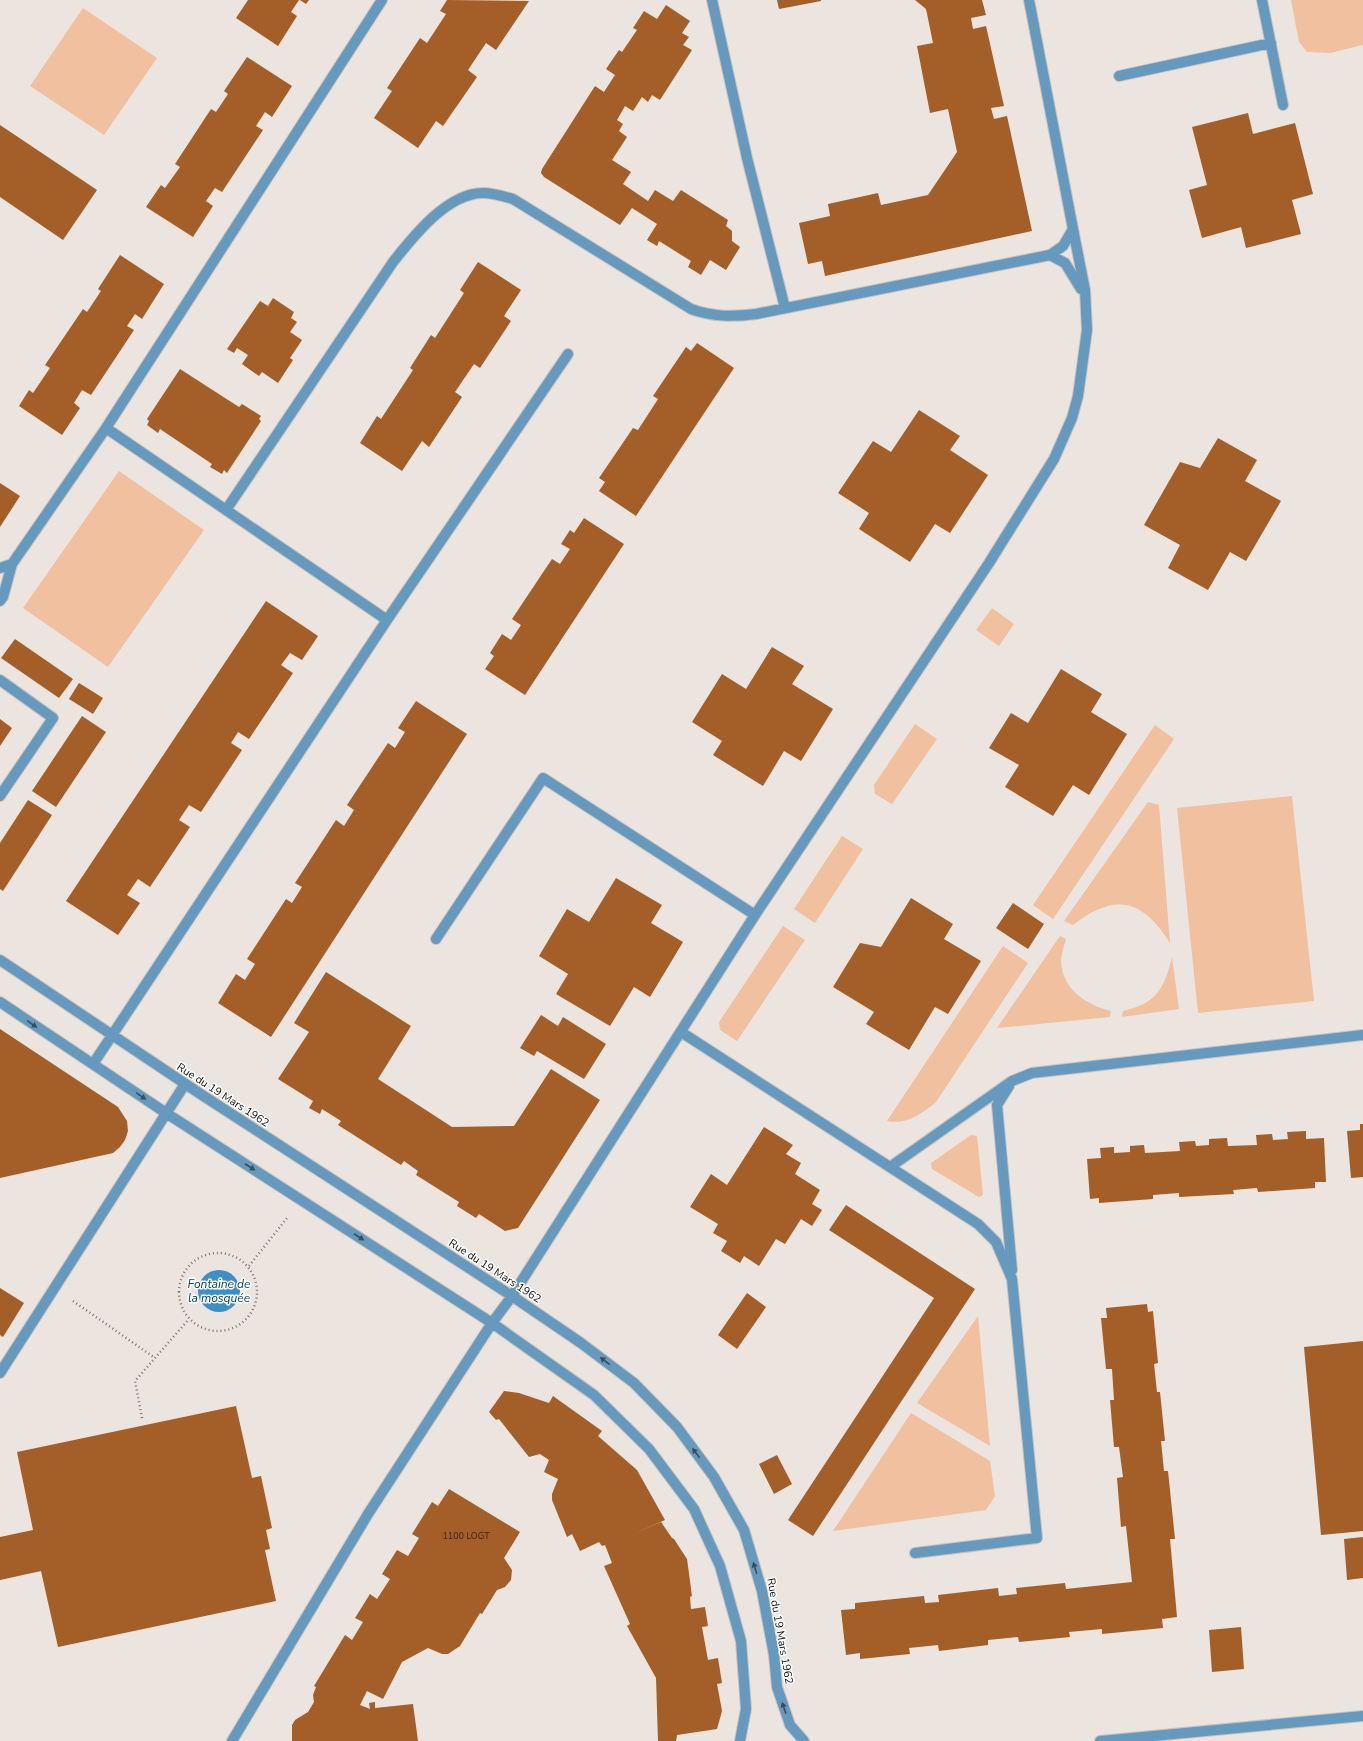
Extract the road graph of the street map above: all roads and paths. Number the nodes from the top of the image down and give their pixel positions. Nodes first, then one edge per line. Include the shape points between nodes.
1 (382, 0) edge
2 (712, 0) edge
3 (1029, 0) edge
4 (1262, 0) edge
5 (1271, 43) junction
6 (1119, 76) dead end
7 (1284, 106) dead end
8 (1073, 229) junction
9 (1050, 255) junction
10 (1086, 298) junction
11 (785, 308) junction
12 (568, 354) dead end
13 (106, 428) junction
14 (226, 510) junction
15 (12, 564) junction
16 (0, 568) edge
17 (0, 601) edge
18 (387, 620) junction
19 (0, 680) edge
20 (0, 796) edge
21 (755, 915) junction
22 (436, 939) dead end
23 (0, 960) edge
24 (0, 1002) edge
25 (681, 1032) junction
26 (111, 1035) junction
27 (1363, 1035) edge
28 (93, 1064) junction
29 (1012, 1081) junction
30 (185, 1084) junction
31 (166, 1113) junction
32 (890, 1167) junction
33 (302, 1200) junction
34 (249, 1266) junction
35 (1012, 1279) junction
36 (54, 1288) junction
37 (512, 1296) junction
38 (189, 1319) junction
39 (492, 1323) junction
40 (155, 1358) junction
41 (0, 1373) edge
42 (142, 1418) dead end
43 (915, 1552) dead end
44 (1363, 1716) edge
45 (232, 1741) edge
46 (740, 1741) edge
47 (804, 1741) edge
48 (1100, 1741) edge

1 - 13 street
2 - 11 street via 747,158
3 - 8 street
4 - 5 street
5 - 6 street
5 - 7 street
8 - 9 street via 1063,246
8 - 10 street
9 - 10 street via 1065,263
9 - 11 street
10 - 21 street via 1087,330 1081,382 1072,418 1054,460 989,563
11 - 14 street via 741,316 709,315 691,309 513,199 482,193 463,198 450,205 420,230 393,262
12 - 18 street
13 - 14 street
13 - 15 street
14 - 18 street
15 - 16 street
15 - 17 street
18 - 26 street
19 - 20 street via 52,718
21 - 22 street via 543,778
21 - 25 street
23 - 26 street, Rue du 19 Mars 1962
24 -> 28 street
25 - 32 street
25 - 37 street
26 - 28 street
26 - 30 street, Rue du 19 Mars 1962
27 - 29 street via 1032,1073
28 -> 31 street
29 - 32 street
29 - 35 street via 997,1105
30 - 31 street
30 - 37 street, Rue du 19 Mars 1962
31 -> 33 street
31 - 36 street
32 - 35 street via 978,1224 996,1242
33 - 34 path
33 -> 39 street
34 - 38 path via 258,1290 256,1304 250,1316 240,1325 214,1331 201,1327
34 - 38 path via 227,1253 215,1252 202,1255 192,1262 179,1284 179,1296
35 - 43 street via 1037,1538
36 - 40 path
36 - 41 street
37 - 39 street
47 -> 37 street, Rue du 19 Mars 1962 via 790,1725 777,1687 762,1591 744,1530 714,1477 677,1427 634,1383
38 - 40 path
39 - 45 street via 368,1514
39 - 46 street via 594,1395 650,1449 694,1509 720,1566 741,1640 746,1709
40 - 42 path via 134,1381
44 - 48 street

